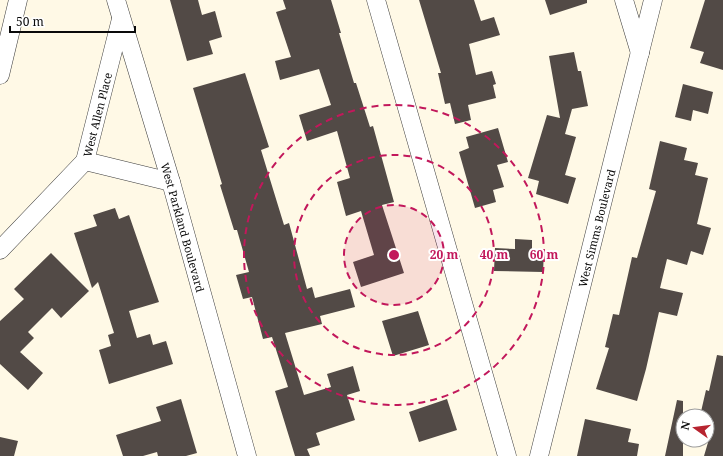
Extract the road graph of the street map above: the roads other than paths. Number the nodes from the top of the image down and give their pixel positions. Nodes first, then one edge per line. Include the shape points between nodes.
1 (18, 0) edge
2 (116, 0) edge
3 (376, 0) edge
4 (624, 0) edge
5 (653, 0) edge
6 (121, 18) junction
7 (5, 34) edge
8 (640, 53) junction
9 (0, 75) edge
10 (85, 161) junction
11 (171, 182) junction
12 (0, 250) edge
13 (247, 456) edge
14 (507, 456) edge
15 (539, 456) edge

1 - 7 street
2 - 6 street, West Parkland Boulevard
3 - 14 street
4 - 8 street
5 - 8 street, West Simms Boulevard
6 - 10 street, West Allen Place
6 - 11 street, West Parkland Boulevard
7 - 9 street
8 - 15 street, West Simms Boulevard
10 - 11 street
10 - 12 street, West Allen Place
11 - 13 street, West Parkland Boulevard

